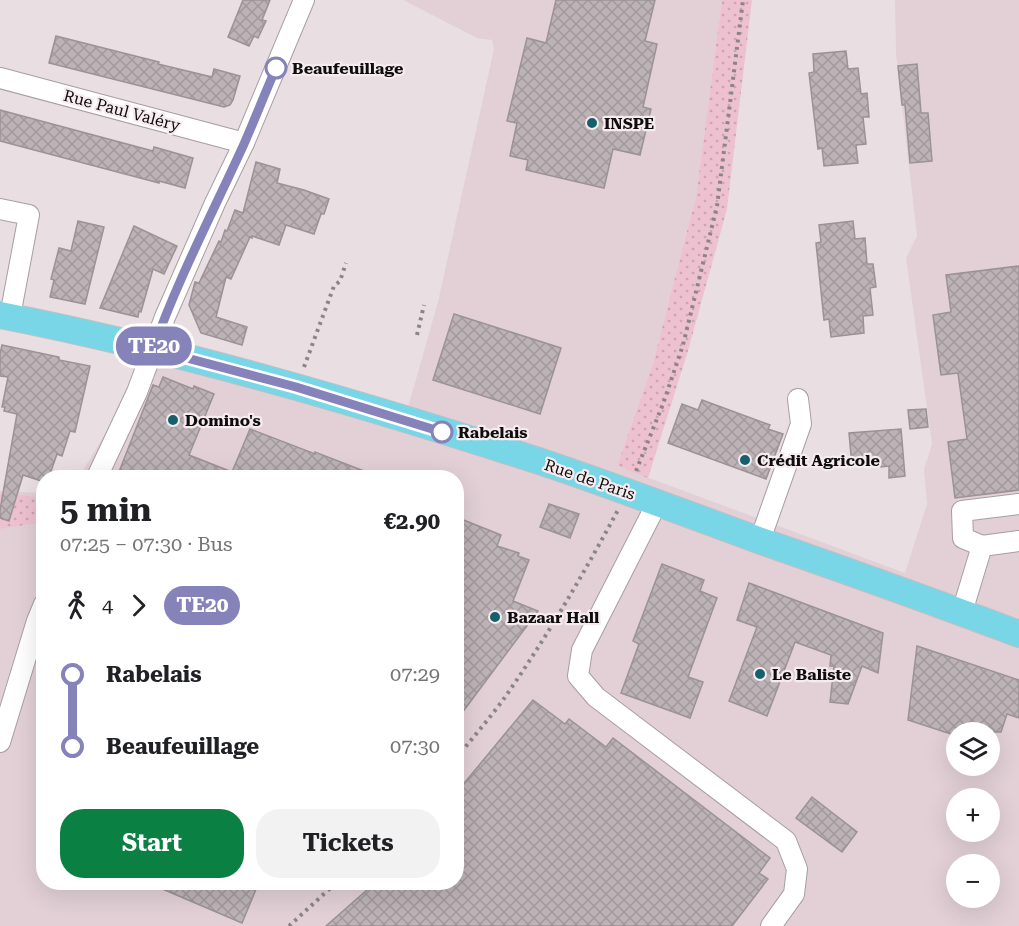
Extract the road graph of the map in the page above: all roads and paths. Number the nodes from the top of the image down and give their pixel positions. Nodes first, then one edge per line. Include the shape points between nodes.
1 (304, 0) edge
2 (743, 0) edge
3 (0, 78) edge
4 (244, 143) junction
5 (0, 209) edge
6 (346, 263) dead end
7 (424, 305) dead end
8 (5, 316) edge
9 (417, 335) dead end
10 (153, 349) junction
11 (304, 365) dead end
12 (798, 399) dead end
13 (100, 470) edge
14 (627, 492) junction
15 (657, 503) junction
16 (1019, 504) edge
17 (760, 540) junction
18 (1019, 541) edge
19 (982, 546) junction
20 (962, 612) junction
21 (36, 624) edge
22 (1019, 634) edge
23 (0, 742) edge
24 (464, 748) edge
25 (328, 890) edge
26 (289, 926) edge
27 (771, 926) edge

1 - 4 street
2 - 14 path via 717,206 683,345
3 - 4 street, Rue Paul Valéry
4 - 10 street
5 - 8 street via 29,215
6 - 11 path
7 - 9 path
8 - 10 main road, Rue de Paris
10 - 13 street
10 - 14 main road, Rue de Paris via 296,387
12 - 17 street via 801,424
14 - 15 main road, Rue de Paris
14 - 24 path via 537,650
15 - 17 main road, Rue de Paris
15 - 27 street via 582,650 578,676 596,697 786,841 797,869 794,894
16 - 19 street via 962,512 963,538
17 - 20 main road, Rue de Paris
18 - 19 street
19 - 20 street
20 - 22 main road, Rue de Paris
21 - 23 street
25 - 26 path

